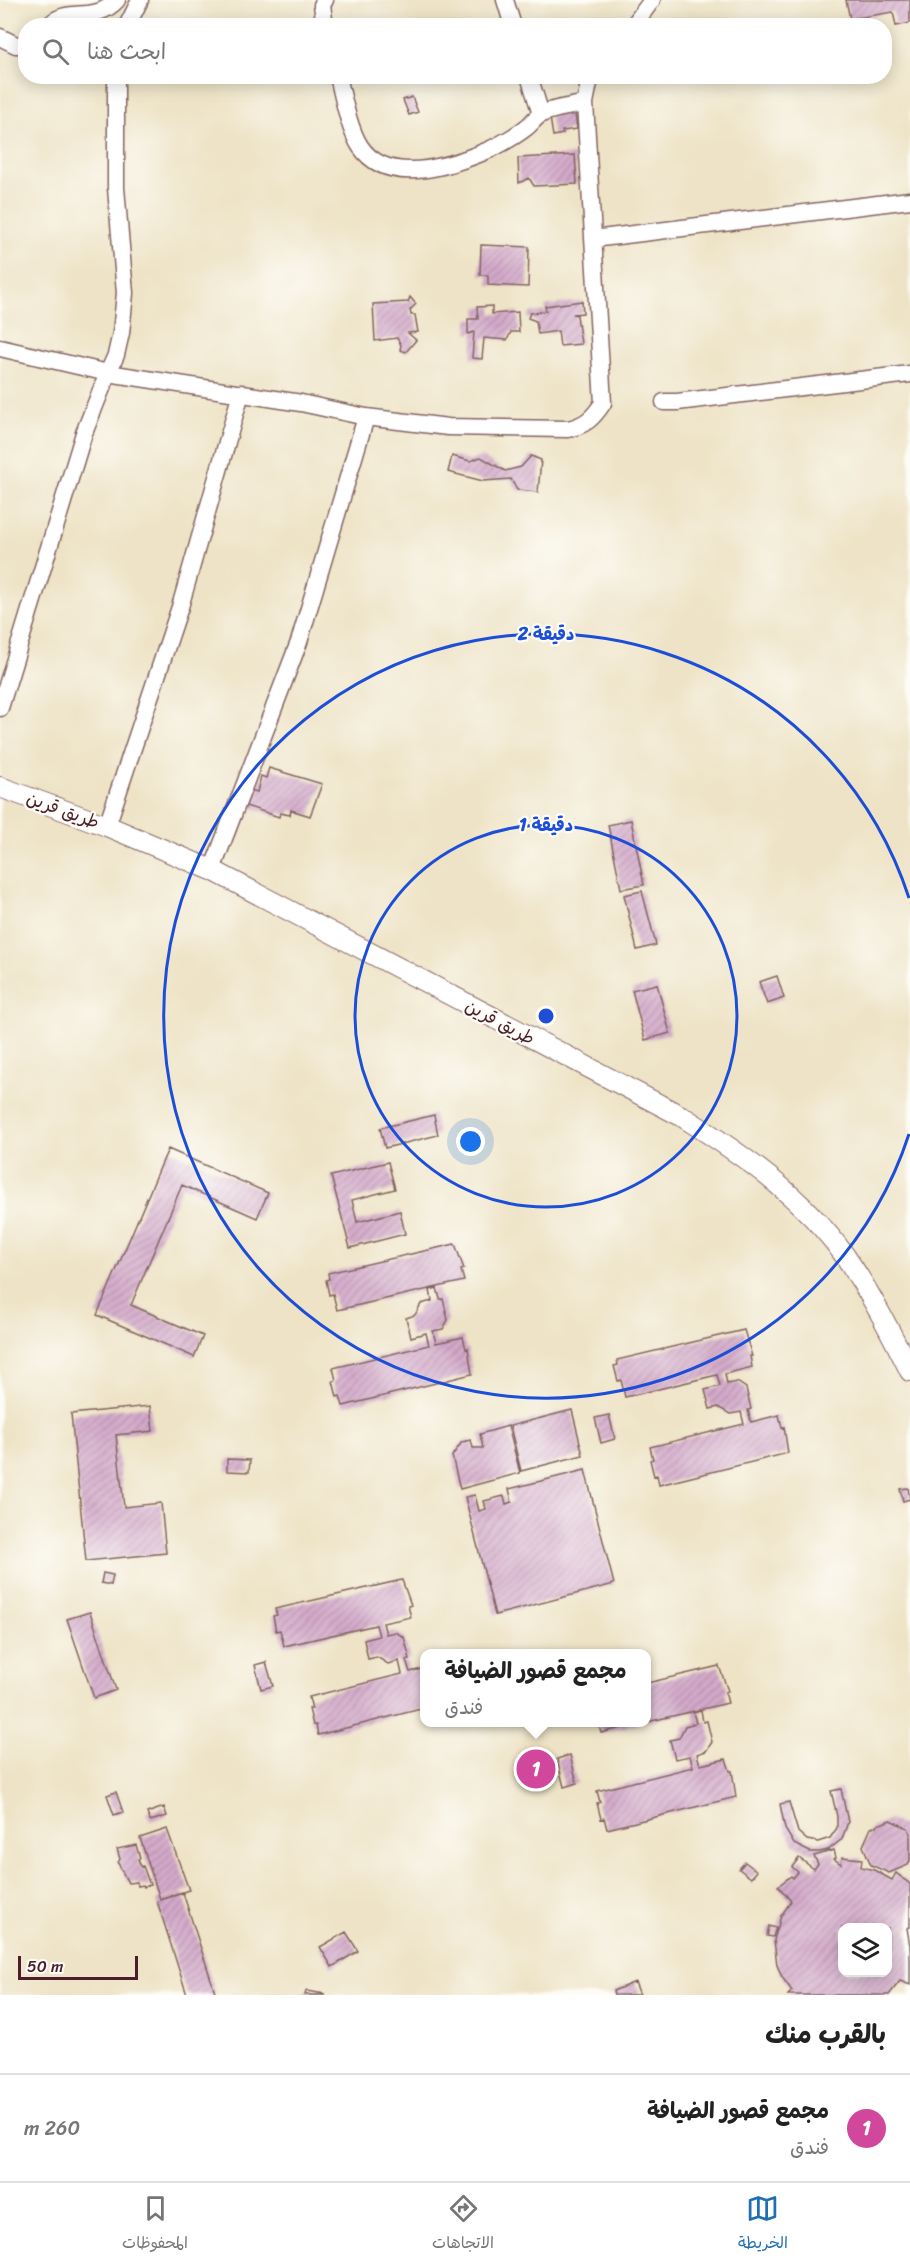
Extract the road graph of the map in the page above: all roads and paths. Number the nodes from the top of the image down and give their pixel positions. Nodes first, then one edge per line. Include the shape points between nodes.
1 (117, 0) edge
2 (140, 0) edge
3 (325, 0) edge
4 (505, 0) edge
5 (652, 0) edge
6 (57, 18) edge
7 (131, 18) edge
8 (324, 18) edge
9 (511, 18) edge
10 (639, 18) edge
11 (0, 37) edge
12 (18, 45) edge
13 (116, 84) edge
14 (340, 84) edge
15 (532, 84) edge
16 (591, 84) edge
17 (585, 104) junction
18 (541, 114) junction
19 (910, 200) edge
20 (593, 239) junction
21 (0, 348) edge
22 (108, 373) junction
23 (910, 374) edge
24 (241, 393) junction
25 (664, 402) dead end
26 (366, 417) junction
27 (0, 708) edge
28 (0, 787) edge
29 (107, 826) junction
30 (212, 870) junction
31 (910, 1371) edge

1 - 6 street via 102,12
2 - 7 street
3 - 8 street
4 - 9 street
5 - 10 street
11 - 12 street
13 - 22 street via 116,188 124,293 121,333
14 - 18 street via 360,147 380,166 390,168 421,171 459,160 492,148
15 - 18 street
16 - 17 street
17 - 18 street
17 - 20 street
19 - 20 street
20 - 26 street via 603,404 593,418 568,429 448,427
21 - 22 street
22 - 24 street
22 - 27 street via 84,433
23 - 25 street
24 - 26 street
24 - 29 street via 180,607
26 - 30 street via 299,642
28 - 29 street, طريق قرين
29 - 30 street, طريق قرين
30 - 31 street, طريق قرين via 683,1117 734,1150 769,1176 843,1254 873,1299

